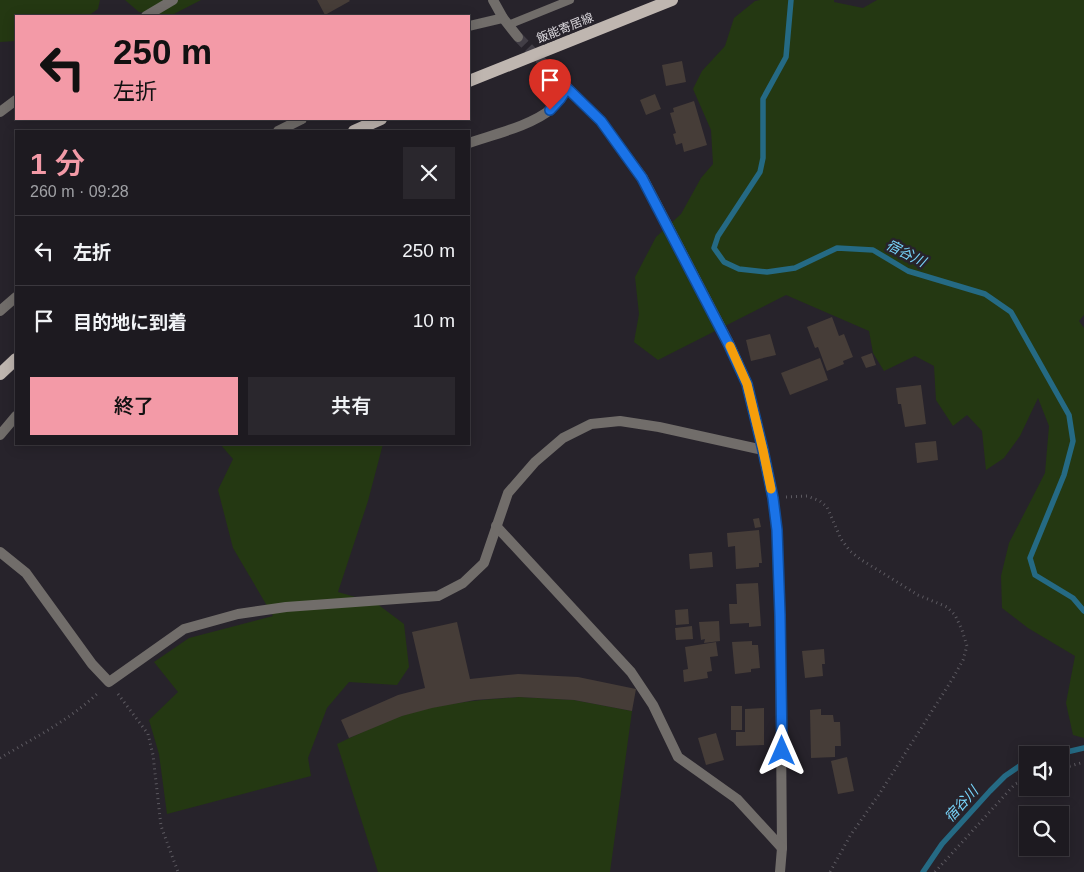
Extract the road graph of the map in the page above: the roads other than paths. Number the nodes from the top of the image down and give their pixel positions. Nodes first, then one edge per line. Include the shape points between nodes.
1 (173, 0) edge
2 (493, 0) edge
3 (570, 0) edge
4 (672, 0) edge
5 (148, 15) edge
6 (505, 21) junction
7 (470, 26) edge
8 (518, 37) tunnel mouth
9 (548, 69) tunnel mouth
10 (470, 81) edge
11 (567, 88) junction
12 (15, 101) edge
13 (0, 112) edge
14 (300, 120) edge
15 (378, 120) edge
16 (280, 130) edge
17 (356, 130) edge
18 (470, 143) edge
19 (15, 298) edge
20 (0, 310) edge
21 (15, 360) edge
22 (0, 374) edge
23 (15, 417) edge
24 (0, 435) edge
25 (763, 450) junction
26 (496, 526) junction
27 (0, 552) edge
28 (782, 848) junction
29 (780, 872) edge

1 - 5 street
2 - 6 street
3 - 6 lane
4 - 10 main road, 飯能寄居線
6 - 7 street
6 - 8 street
9 - 11 street
11 - 18 street via 550,110 532,121
11 - 25 street via 601,121 642,178 747,384
12 - 13 street
14 - 16 street
15 - 17 main road
19 - 20 street
21 - 22 main road
23 - 24 street
25 - 26 street via 630,422 591,424 563,438 535,462 508,493
25 - 28 street via 777,530
26 - 27 street via 484,563 463,583 438,596 286,607 238,614 184,629 109,682 92,664 26,573
26 - 28 street via 631,672 653,705 678,757 738,799
28 - 29 street

